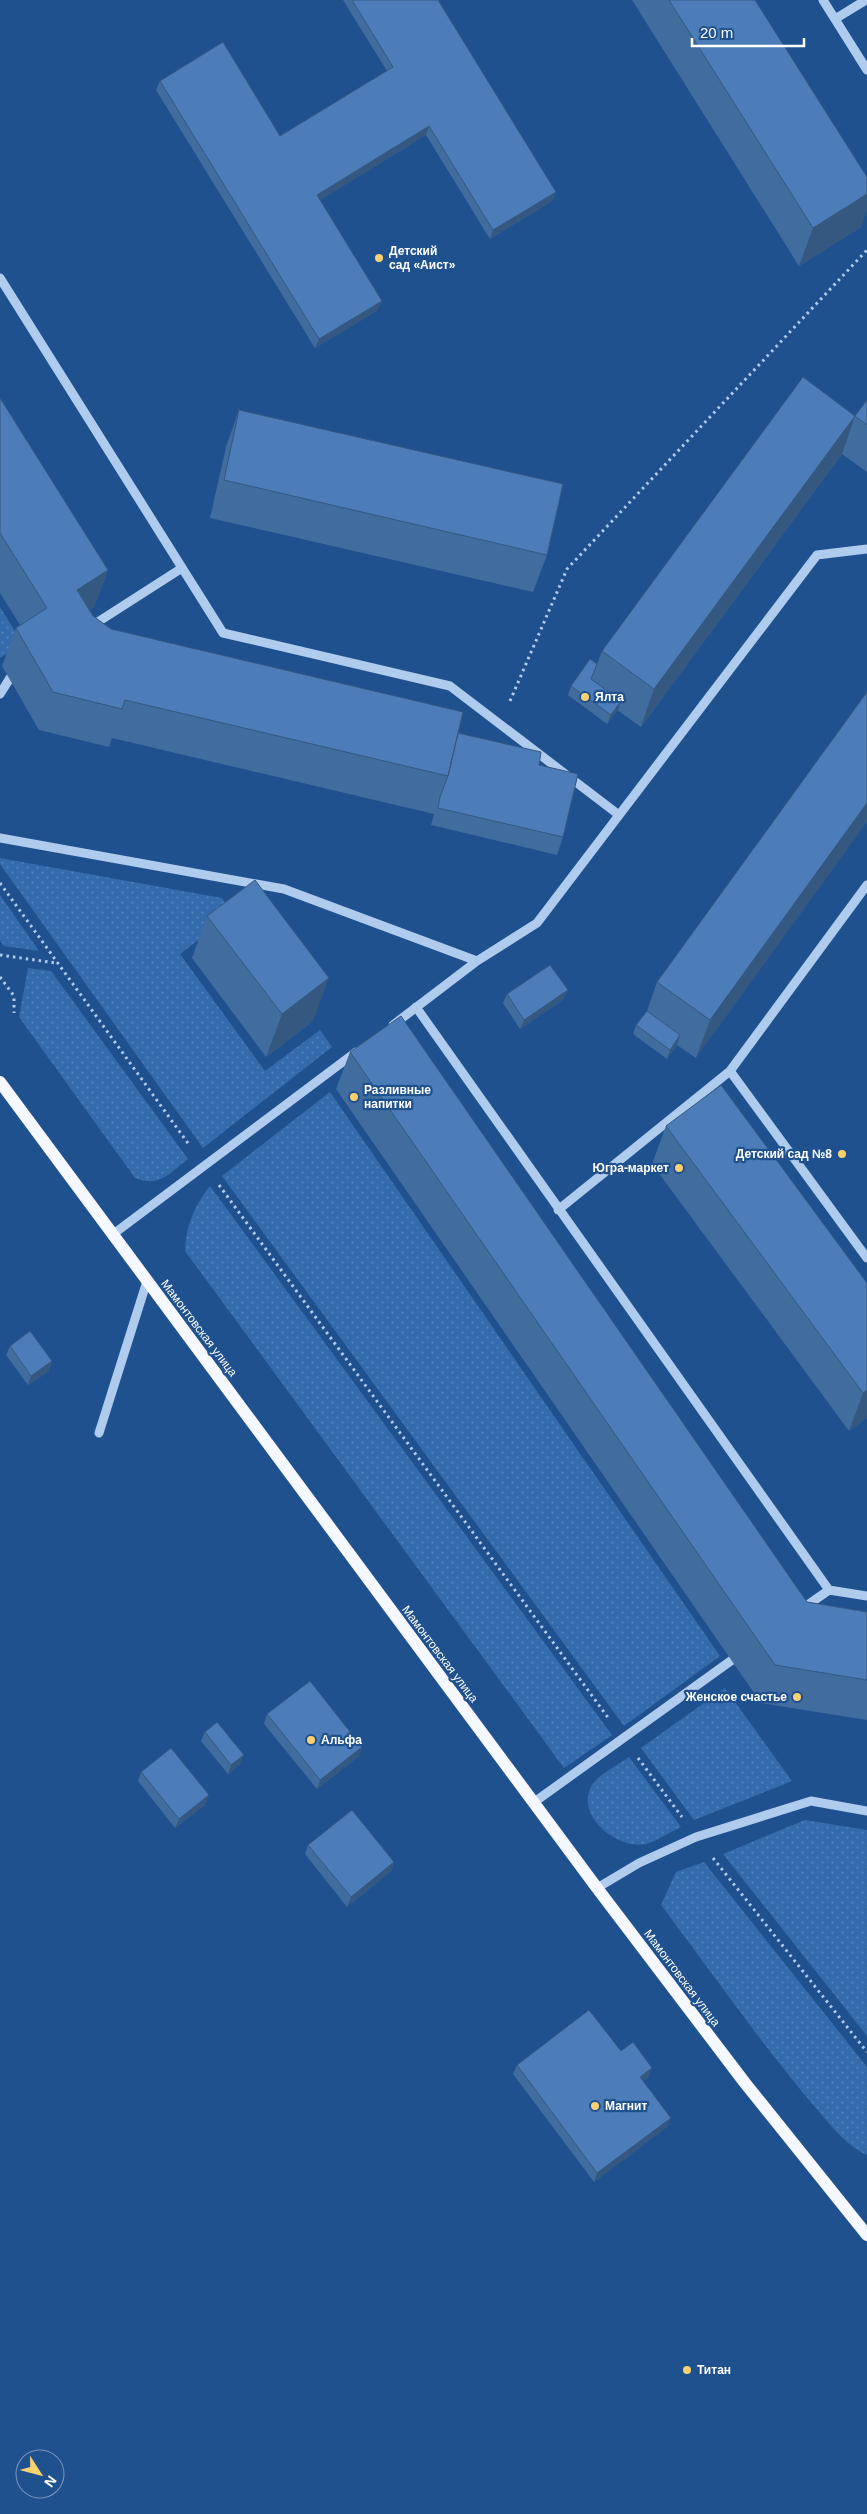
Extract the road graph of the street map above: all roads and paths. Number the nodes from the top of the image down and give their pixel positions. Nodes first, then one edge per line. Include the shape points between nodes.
1 (823, 0) edge
2 (866, 0) edge
3 (835, 19) junction
4 (867, 70) edge
5 (867, 250) edge
6 (0, 278) edge
7 (867, 549) edge
8 (182, 568) junction
9 (78, 634) edge
10 (10, 678) dead end
11 (0, 694) edge
12 (500, 724) junction
13 (619, 815) junction
14 (0, 838) edge
15 (0, 883) edge
16 (867, 885) edge
17 (0, 954) edge
18 (477, 961) junction
19 (57, 963) junction
20 (0, 977) edge
21 (416, 1007) junction
22 (14, 1013) dead end
23 (384, 1031) edge
24 (361, 1048) edge
25 (730, 1071) junction
26 (0, 1082) edge
27 (205, 1166) junction
28 (558, 1210) junction
29 (112, 1234) junction
30 (867, 1258) edge
31 (147, 1281) junction
32 (99, 1433) dead end
33 (829, 1590) junction
34 (867, 1596) edge
35 (798, 1612) edge
36 (732, 1660) dead end
37 (622, 1737) junction
38 (533, 1803) junction
39 (867, 1811) edge
40 (696, 1837) junction
41 (597, 1888) junction
42 (867, 2052) edge
43 (864, 2226) edge

1 - 3 lane
2 - 3 lane
3 - 4 lane
5 - 12 path via 567,569
6 - 8 lane
7 - 13 lane via 817,555
8 - 9 lane
8 - 12 lane via 223,633 450,686
10 - 11 lane
12 - 13 lane
13 - 18 lane via 537,923
14 - 18 lane via 284,889
15 - 19 path
16 - 25 lane
17 - 19 path
18 - 21 lane
19 - 27 path
20 - 22 path via 14,996
21 - 23 lane
21 - 28 lane
24 - 27 lane
25 - 28 lane
25 - 30 lane
26 - 29 main road, Мамонтовская улица
27 - 29 lane
27 - 37 path
28 - 33 lane
29 - 31 main road, Мамонтовская улица
31 - 32 lane
31 - 38 main road, Мамонтовская улица
33 - 34 lane
33 - 35 lane
36 - 37 lane
37 - 38 lane
37 - 40 path
38 - 41 main road, Мамонтовская улица
39 - 40 lane via 811,1801
40 - 41 lane via 639,1863
40 - 42 path
41 - 43 main road, Мамонтовская улица via 744,2083

